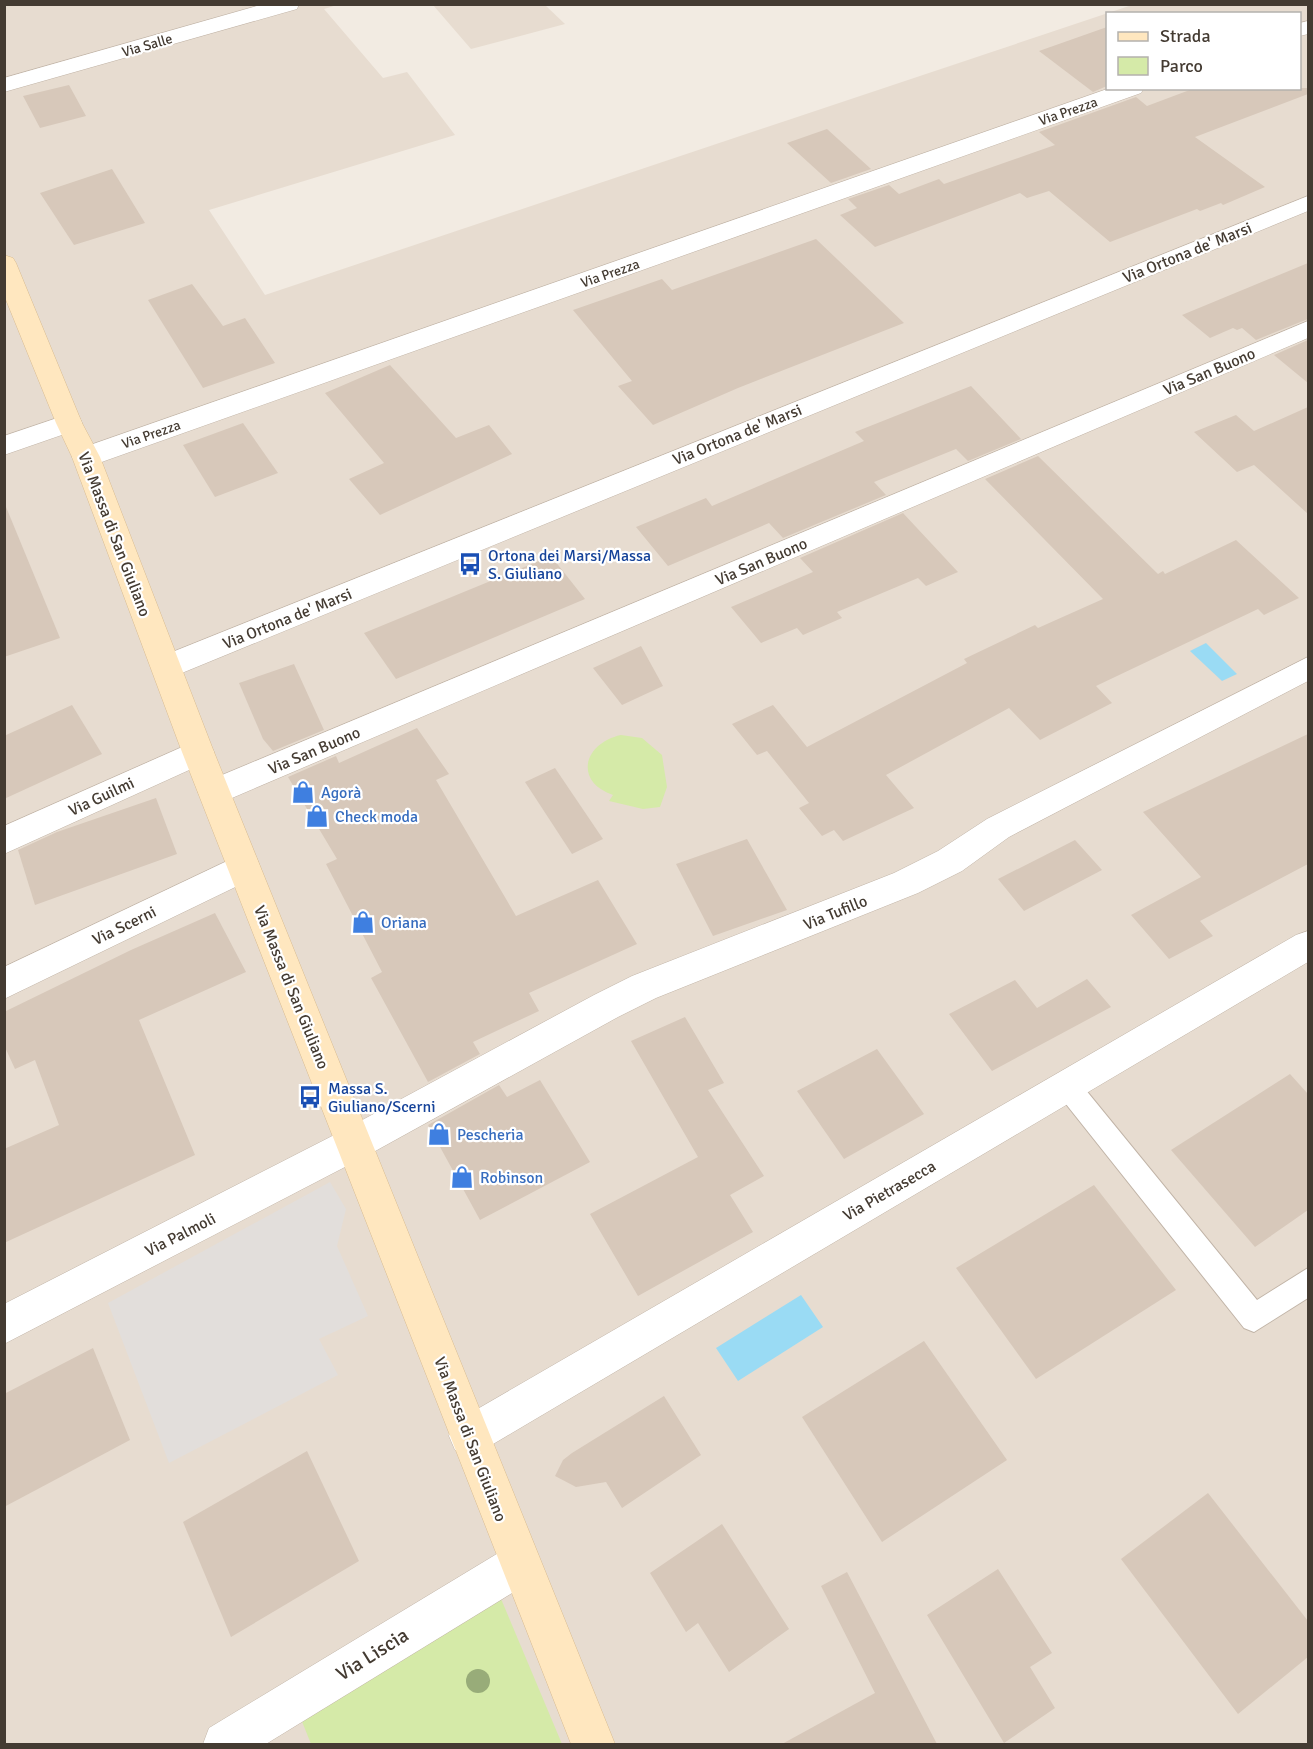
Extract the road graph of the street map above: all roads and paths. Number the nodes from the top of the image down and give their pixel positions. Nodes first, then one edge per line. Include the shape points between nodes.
1 (289, 4) edge
2 (4, 85) edge
3 (1127, 90) edge
4 (1308, 203) edge
5 (4, 263) edge
6 (1308, 329) edge
7 (69, 423) junction
8 (4, 446) edge
9 (86, 457) junction
10 (166, 668) junction
11 (1308, 668) edge
12 (198, 752) junction
13 (214, 792) junction
14 (4, 841) edge
15 (244, 867) junction
16 (1308, 945) edge
17 (4, 984) edge
18 (1067, 1086) junction
19 (355, 1143) junction
20 (1308, 1282) edge
21 (4, 1325) edge
22 (469, 1436) junction
23 (519, 1563) junction
24 (225, 1744) edge
25 (593, 1744) edge

1 - 2 street, Via Salle
3 - 9 street, Via Prezza
4 - 10 street, Via Ortona de' Marsi
5 - 7 street, Via Massa di San Giuliano
6 - 13 street, Via San Buono
7 - 8 street
7 - 9 street, Via Massa di San Giuliano
9 - 10 street, Via Massa di San Giuliano
10 - 12 street, Via Massa di San Giuliano
11 - 19 street, Via Tufillo via 998,828 932,871 634,992
12 - 13 street, Via Massa di San Giuliano
12 - 14 street, Via Guilmi
13 - 15 street, Via Massa di San Giuliano
15 - 17 street, Via Scerni
15 - 19 street, Via Massa di San Giuliano
16 - 18 street, Via Pietrasecca
18 - 20 lane via 1254,1318
18 - 22 street, Via Pietrasecca
19 - 21 street, Via Palmoli
19 - 22 street, Via Massa di San Giuliano
22 - 23 street, Via Massa di San Giuliano
23 - 24 street, Via Liscia
23 - 25 street, Via Massa di San Giuliano

